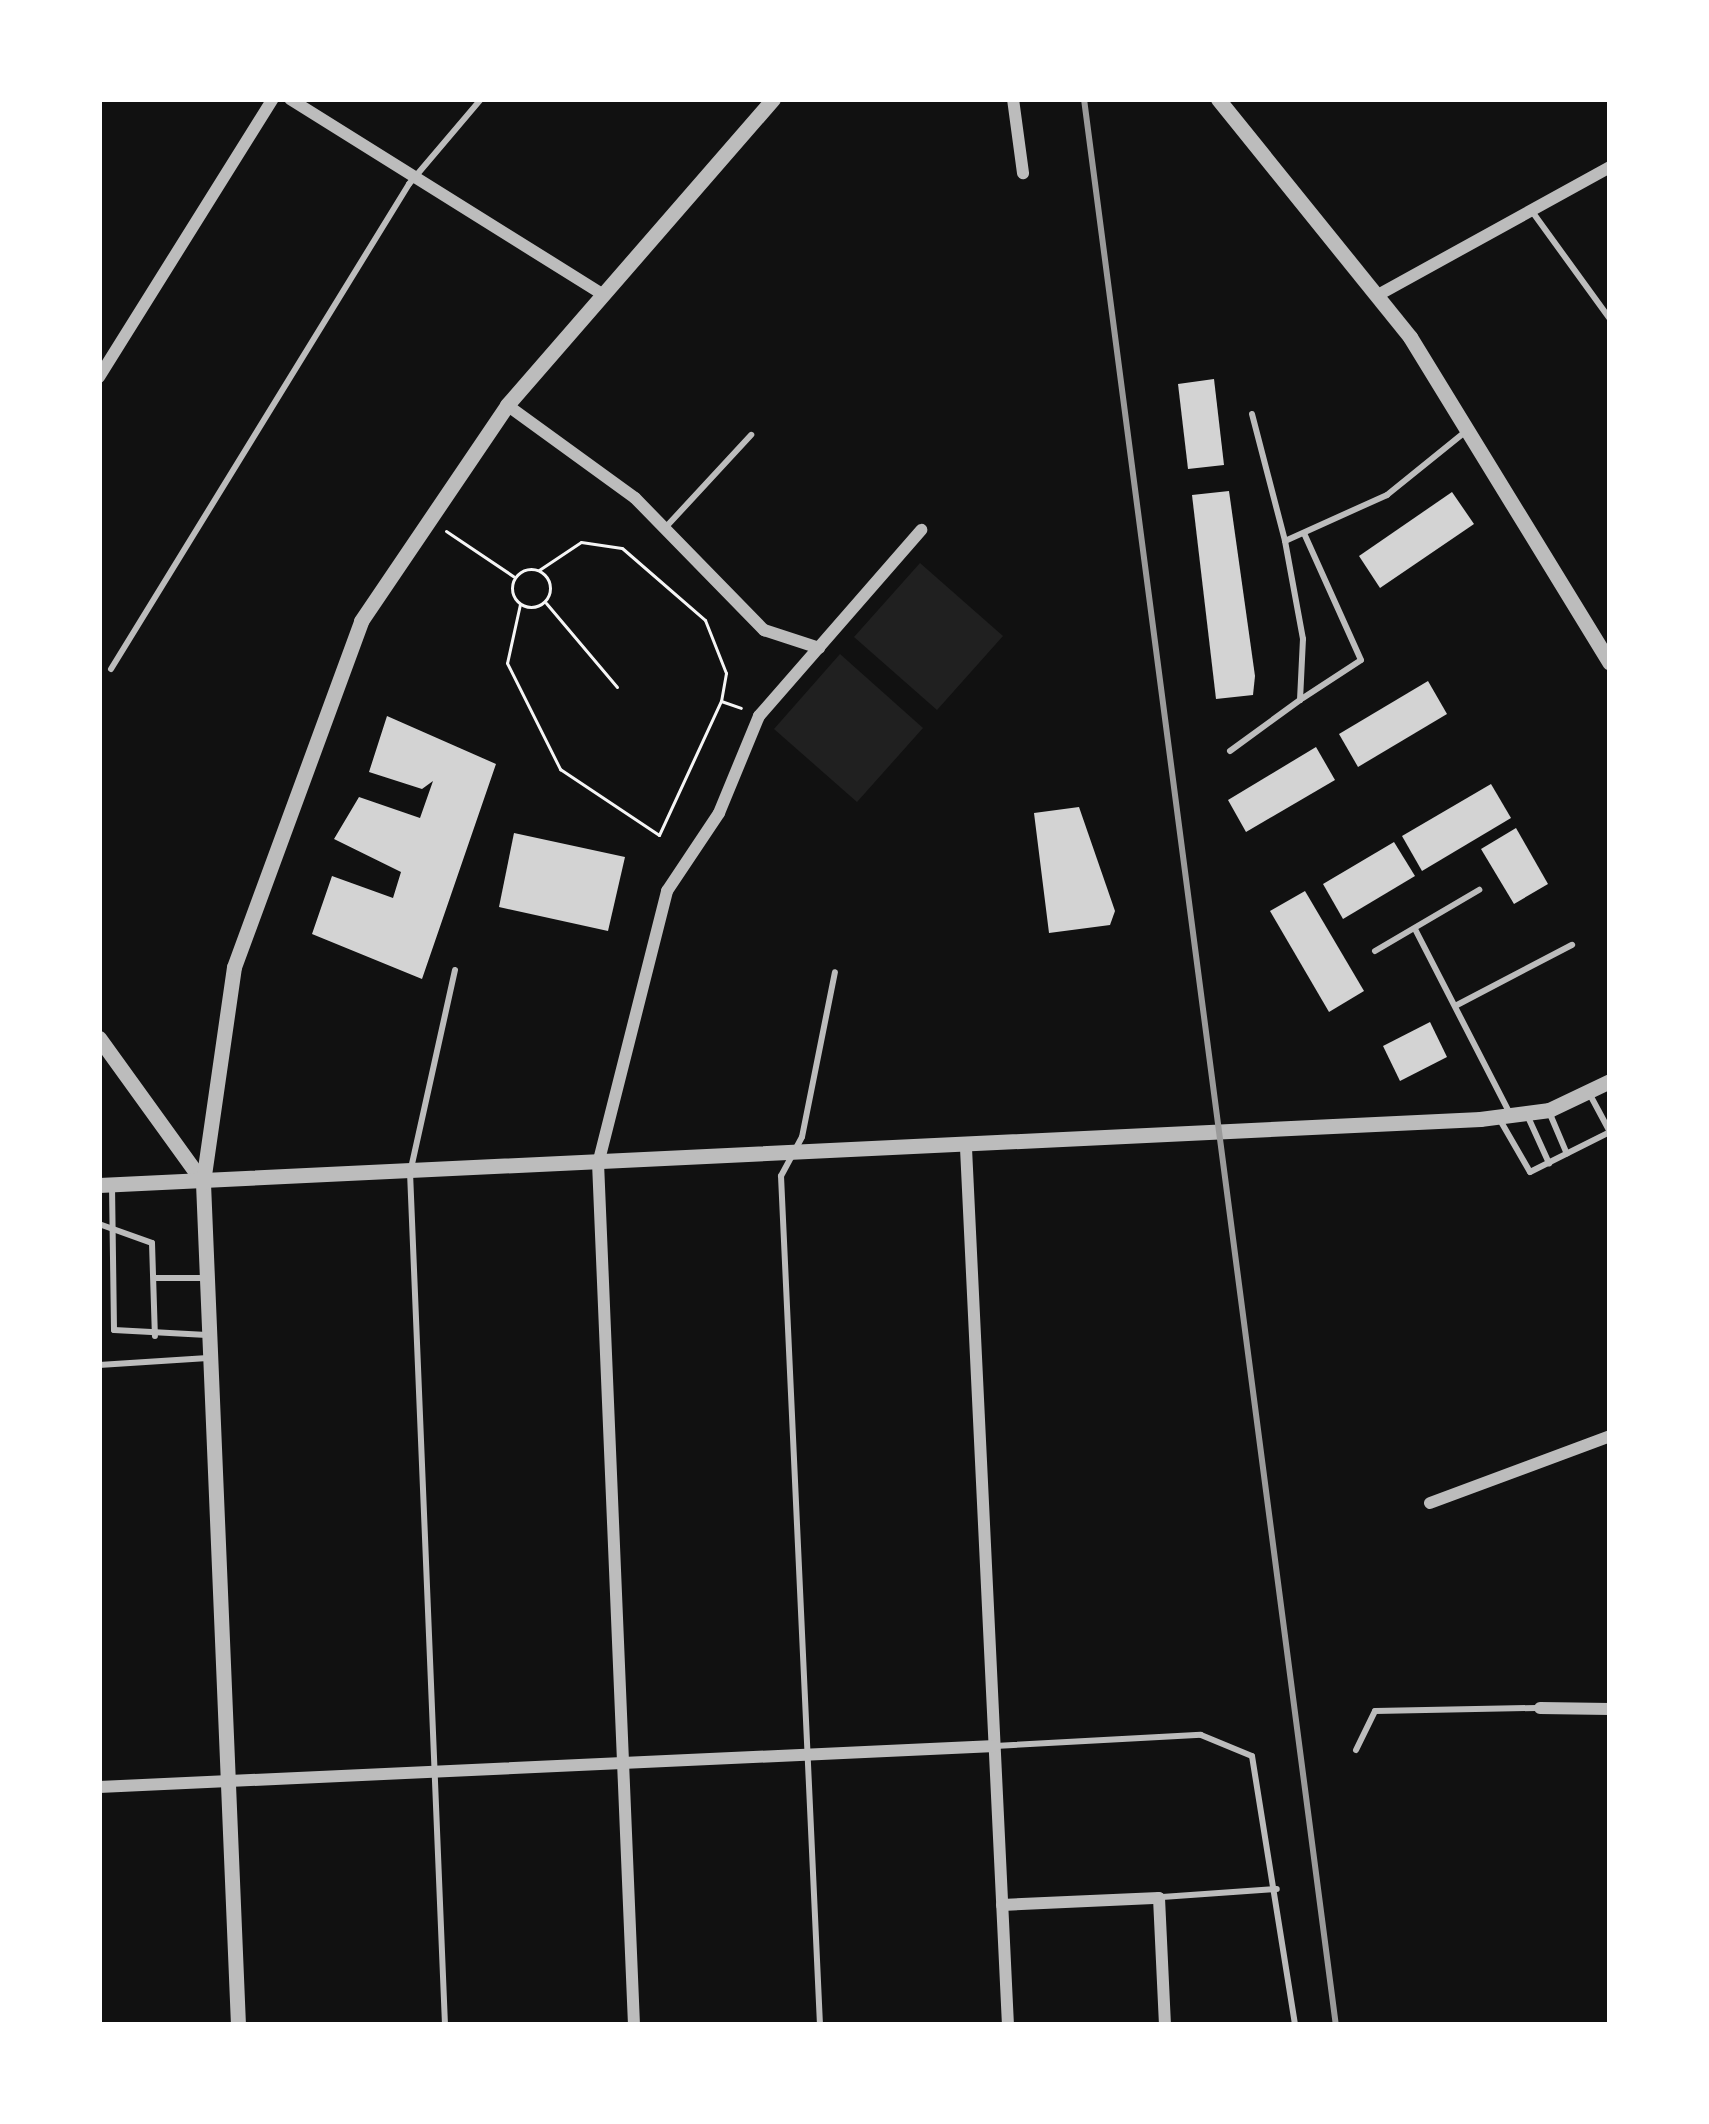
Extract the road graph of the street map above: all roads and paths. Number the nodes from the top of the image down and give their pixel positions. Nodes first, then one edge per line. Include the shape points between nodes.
1 (273, 99) edge
2 (290, 99) edge
3 (481, 99) edge
4 (772, 99) edge
5 (1013, 99) edge
6 (1218, 99) edge
7 (1610, 166) edge
8 (1023, 172) dead end
9 (416, 178) junction
10 (1531, 209) junction
11 (602, 294) junction
12 (1378, 295) junction
13 (1610, 319) edge
14 (99, 377) edge
15 (507, 405) junction
16 (1252, 414) dead end
17 (1468, 430) junction
18 (751, 435) dead end
19 (430, 520) junction
20 (665, 528) junction
21 (921, 530) dead end
22 (1304, 533) junction
23 (1285, 541) junction
24 (539, 570) junction
25 (514, 576) junction
26 (544, 602) junction
27 (520, 604) junction
28 (1602, 632) edge
29 (819, 647) junction
30 (1610, 664) edge
31 (111, 669) dead end
32 (617, 687) dead end
33 (1300, 700) junction
34 (722, 701) junction
35 (760, 716) junction
36 (1229, 752) dead end
37 (1479, 890) dead end
38 (1415, 929) junction
39 (1572, 944) dead end
40 (1375, 951) dead end
41 (455, 970) dead end
42 (835, 973) dead end
43 (1457, 1005) junction
44 (99, 1038) edge
45 (1610, 1081) edge
46 (1588, 1091) junction
47 (1549, 1110) junction
48 (1512, 1115) junction
49 (966, 1148) junction
50 (1567, 1154) junction
51 (789, 1155) junction
52 (1549, 1163) junction
53 (598, 1164) junction
54 (410, 1173) junction
55 (203, 1183) junction
56 (106, 1185) edge
57 (99, 1224) edge
58 (112, 1224) junction
59 (140, 1267) dead end
60 (153, 1267) junction
61 (154, 1278) junction
62 (208, 1278) junction
63 (142, 1291) dead end
64 (154, 1291) junction
65 (211, 1335) junction
66 (154, 1336) junction
67 (212, 1358) junction
68 (99, 1365) edge
69 (1610, 1436) edge
70 (1430, 1503) dead end
71 (1540, 1708) joint
72 (1610, 1709) edge
73 (995, 1746) junction
74 (1356, 1750) dead end
75 (809, 1755) junction
76 (624, 1763) junction
77 (432, 1773) junction
78 (232, 1780) junction
79 (99, 1787) edge
80 (1277, 1889) junction
81 (1159, 1898) junction
82 (1002, 1905) junction
83 (238, 2025) edge
84 (445, 2025) edge
85 (634, 2025) edge
86 (820, 2025) edge
87 (1008, 2025) edge
88 (1166, 2025) edge
89 (1295, 2025) edge

1 - 14 street
2 - 9 street
3 - 9 lane
4 - 11 street
5 - 8 street
6 - 12 street
7 - 10 street
9 - 11 street
9 - 31 lane
10 - 12 street
10 - 13 lane
11 - 15 street
12 - 17 street
15 - 19 street
15 - 20 street
16 - 23 lane
17 - 22 lane via 1387,495
17 - 28 street
18 - 20 lane
19 - 25 path
19 - 55 street via 362,621 284,811 234,968
20 - 29 street via 764,630
21 - 29 street
22 - 23 lane
22 - 33 lane via 1361,660
23 - 33 lane via 1303,639
24 - 25 path
24 - 26 path via 551,588
24 - 34 path via 581,542 622,548 705,620 723,661
25 - 27 path
26 - 27 path
26 - 32 path
27 - 34 path via 507,663 560,769 585,796 659,835
28 - 30 street
29 - 35 street
33 - 36 lane
34 - 35 path
35 - 53 street via 719,813 668,891
37 - 38 lane
38 - 40 lane
38 - 43 lane
39 - 43 lane
41 - 54 lane
42 - 51 lane via 802,1138
43 - 48 lane
44 - 55 street
45 - 46 street
46 - 47 street
46 - 50 lane via 1610,1132
47 - 48 street
47 - 50 lane
48 - 49 street
48 - 52 lane
48 - 52 lane via 1530,1172
49 - 51 street
49 - 73 street
50 - 52 lane
51 - 53 street
51 - 75 lane via 781,1176
53 - 54 street
53 - 76 street
54 - 55 street
54 - 77 lane
55 - 56 street
55 - 62 street
56 - 58 lane
57 - 58 lane
58 - 60 lane via 152,1243
58 - 66 lane via 114,1330
59 - 60 lane
60 - 61 lane
61 - 62 lane
61 - 64 lane
62 - 65 street
63 - 64 lane
64 - 66 lane
65 - 66 lane
65 - 67 street
67 - 68 lane
67 - 78 street
69 - 70 street
71 - 72 street
71 - 74 lane via 1375,1711
73 - 75 street
73 - 80 lane via 1217,1736 1252,1756
73 - 82 street
75 - 76 street
75 - 86 lane
76 - 77 street
76 - 85 street
77 - 78 street
77 - 84 lane
78 - 79 street
78 - 83 street
80 - 81 lane
80 - 89 lane
81 - 82 street
81 - 88 street
82 - 87 street

